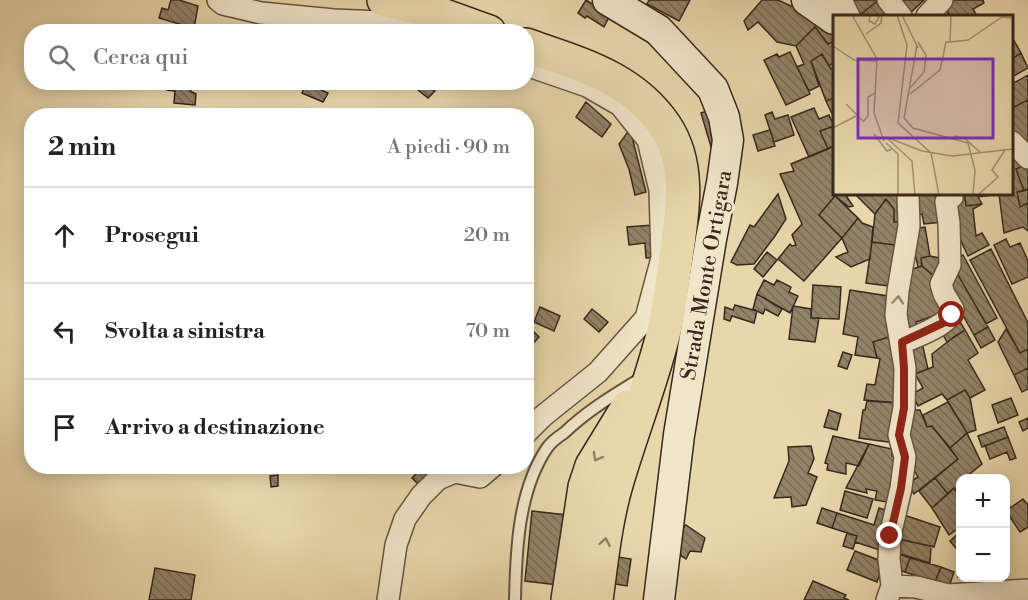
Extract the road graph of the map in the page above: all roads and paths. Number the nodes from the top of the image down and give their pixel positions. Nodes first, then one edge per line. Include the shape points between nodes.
1 (218, 0) edge
2 (384, 0) edge
3 (608, 0) edge
4 (888, 0) edge
5 (942, 0) edge
6 (818, 5) edge
7 (846, 15) edge
8 (900, 15) edge
9 (928, 15) edge
10 (406, 24) edge
11 (467, 24) edge
12 (534, 48) edge
13 (534, 68) edge
14 (1013, 144) edge
15 (1028, 158) edge
16 (908, 195) edge
17 (951, 195) edge
18 (704, 282) junction
19 (690, 313) dead end
20 (902, 342) junction
21 (651, 372) junction
22 (534, 425) edge
23 (449, 474) edge
24 (464, 474) edge
25 (484, 474) edge
26 (1028, 590) edge
27 (890, 593) edge
28 (388, 600) edge
29 (515, 600) edge
30 (568, 600) edge
31 (596, 600) edge
32 (659, 600) edge

1 - 10 street via 261,13
2 - 11 highway
3 - 18 main road, Strada Monte Ortigara via 658,30 713,89 724,117 728,140
4 - 8 street
5 - 9 street
6 - 7 street
12 - 21 highway via 612,77 633,91 666,128 676,153 682,173 682,218 670,303
13 - 22 street via 587,86 620,105 648,140 660,190 662,258 652,316 598,372
14 - 15 street
20 -> 16 street via 896,315 909,226
17 - 20 street via 946,201 950,265 942,284 952,315
18 - 19 street
18 - 32 main road, Strada Monte Ortigara via 678,435
20 - 27 street via 904,408 899,435 905,457 890,536
21 - 29 lane via 596,406 547,447 525,503
21 -> 30 highway via 592,466 585,487
31 -> 21 highway via 614,491
23 - 28 street via 438,479 405,519 396,545
24 - 25 street
26 - 27 street via 948,595 916,586

